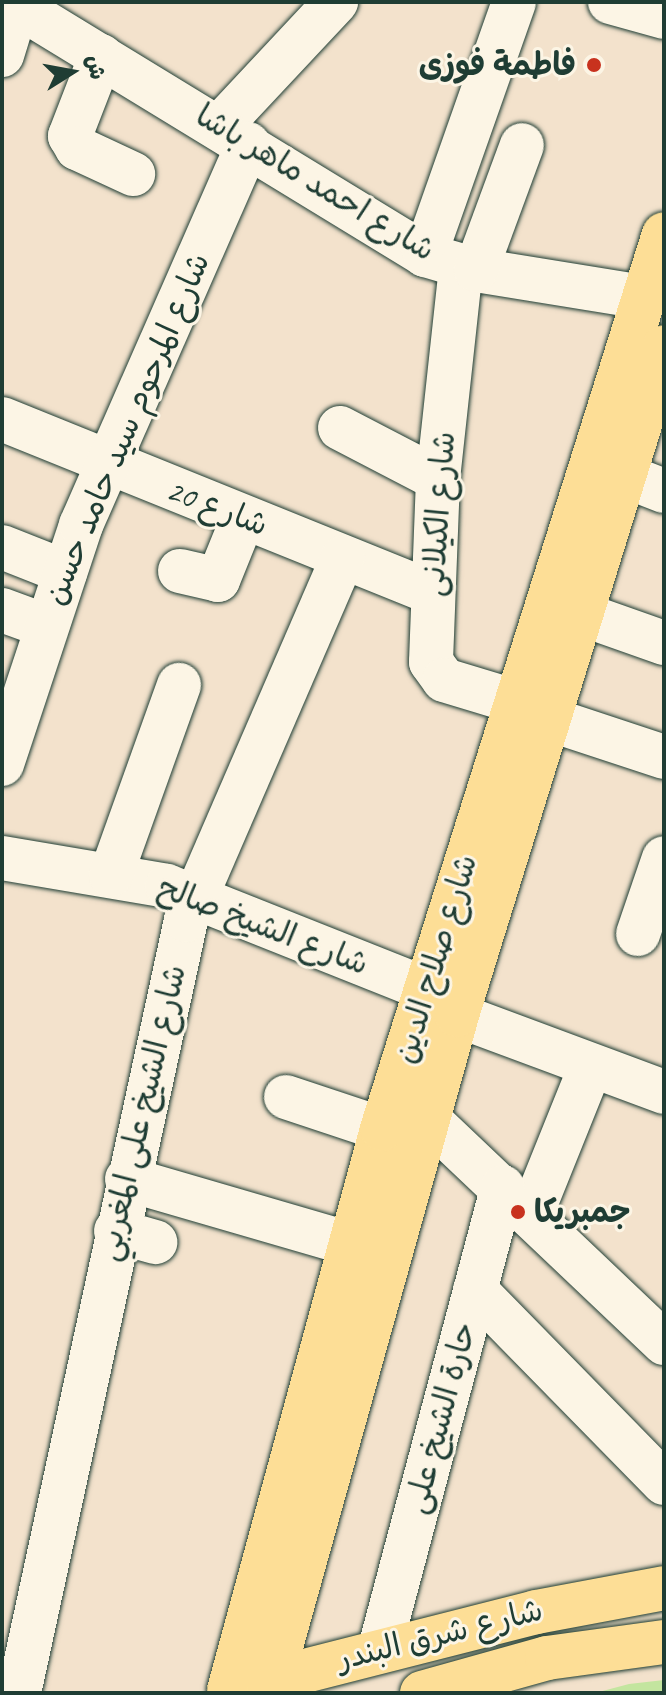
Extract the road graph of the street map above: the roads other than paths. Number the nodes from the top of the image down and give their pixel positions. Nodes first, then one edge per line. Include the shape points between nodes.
1 (336, 2) edge
2 (514, 2) edge
3 (610, 2) edge
4 (14, 4) edge
5 (664, 17) edge
6 (2, 55) edge
7 (101, 56) junction
8 (234, 135) junction
9 (522, 145) dead end
10 (133, 174) dead end
11 (664, 234) edge
12 (454, 264) junction
13 (643, 297) junction
14 (664, 347) edge
15 (2, 419) edge
16 (340, 428) dead end
17 (105, 465) junction
18 (623, 475) junction
19 (438, 479) junction
20 (664, 491) edge
21 (243, 518) junction
22 (2, 547) edge
23 (343, 558) junction
24 (180, 571) dead end
25 (65, 572) junction
26 (433, 593) junction
27 (2, 610) edge
28 (579, 613) junction
29 (46, 626) junction
30 (664, 643) edge
31 (179, 685) dead end
32 (531, 710) junction
33 (664, 757) edge
34 (2, 764) edge
35 (2, 858) edge
36 (111, 875) junction
37 (195, 895) junction
38 (441, 1002) junction
39 (591, 1066) junction
40 (664, 1092) edge
41 (286, 1097) dead end
42 (427, 1118) junction
43 (382, 1129) junction
44 (127, 1179) junction
45 (517, 1201) junction
46 (351, 1244) junction
47 (475, 1290) junction
48 (664, 1343) edge
49 (664, 1483) edge
50 (664, 1588) edge
51 (664, 1642) edge
52 (380, 1648) junction
53 (247, 1689) edge
54 (19, 1693) edge
55 (422, 1693) edge

1 - 8 street, شارع المرحوم سيد حامد حسن
2 - 12 street
3 - 5 street
4 - 6 street
4 - 7 street, شارع احمد ماهر باشا
7 - 8 street, شارع احمد ماهر باشا
7 - 10 street via 70,136 77,148
8 - 12 street, شارع احمد ماهر باشا
8 - 17 street, شارع المرحوم سيد حامد حسن
9 - 12 street, شارع الكيلانى
11 - 13 main road, شارع صلاح الدين
12 - 13 street, شارع احمد ماهر باشا
12 - 19 street, شارع الكيلانى
13 - 32 main road, شارع صلاح الدين
14 - 18 main road, شارع صلاح الدين
15 - 17 street, شارع 20
16 - 19 street
17 - 21 street, شارع 20
17 - 25 street, شارع المرحوم سيد حامد حسن
18 - 20 street
18 - 28 main road, شارع صلاح الدين
19 - 26 street, شارع الكيلانى
21 - 23 street, شارع 20
21 - 24 street via 218,580
22 - 25 street
23 - 26 street, شارع 20
23 - 37 street, شارع الشيخ على المغربي
25 - 29 street, شارع المرحوم سيد حامد حسن
26 - 32 street, شارع الكيلانى via 435,673
27 - 29 street
28 - 30 street
28 - 32 main road, شارع صلاح الدين
29 - 34 street, شارع المرحوم سيد حامد حسن
31 - 36 street
32 - 33 street
32 - 38 main road, شارع صلاح الدين
35 - 36 street, شارع الشيخ صالح
36 - 37 street, شارع الشيخ صالح
37 - 38 street, شارع الشيخ صالح
37 - 44 street, شارع الشيخ على المغربي
38 - 39 street, شارع الشيخ صالح
38 - 42 main road, شارع صلاح الدين
38 - 43 main road, شارع صلاح الدين
39 - 40 street, شارع الشيخ صالح
39 - 45 street, حارة الشيخ على
41 - 43 street
42 - 45 street
42 - 53 main road, شارع صلاح الدين
43 - 46 main road, شارع صلاح الدين
44 - 46 street
44 - 54 street, شارع الشيخ على المغربي via 135,1237
45 - 47 street, حارة الشيخ على
45 - 48 street
46 - 53 main road, شارع صلاح الدين
47 - 49 street
47 - 52 street, حارة الشيخ على
50 - 52 main road, شارع شرق البندر
51 - 55 main road, شارع شرق البندر via 547,1658
52 - 53 main road, شارع شرق البندر

